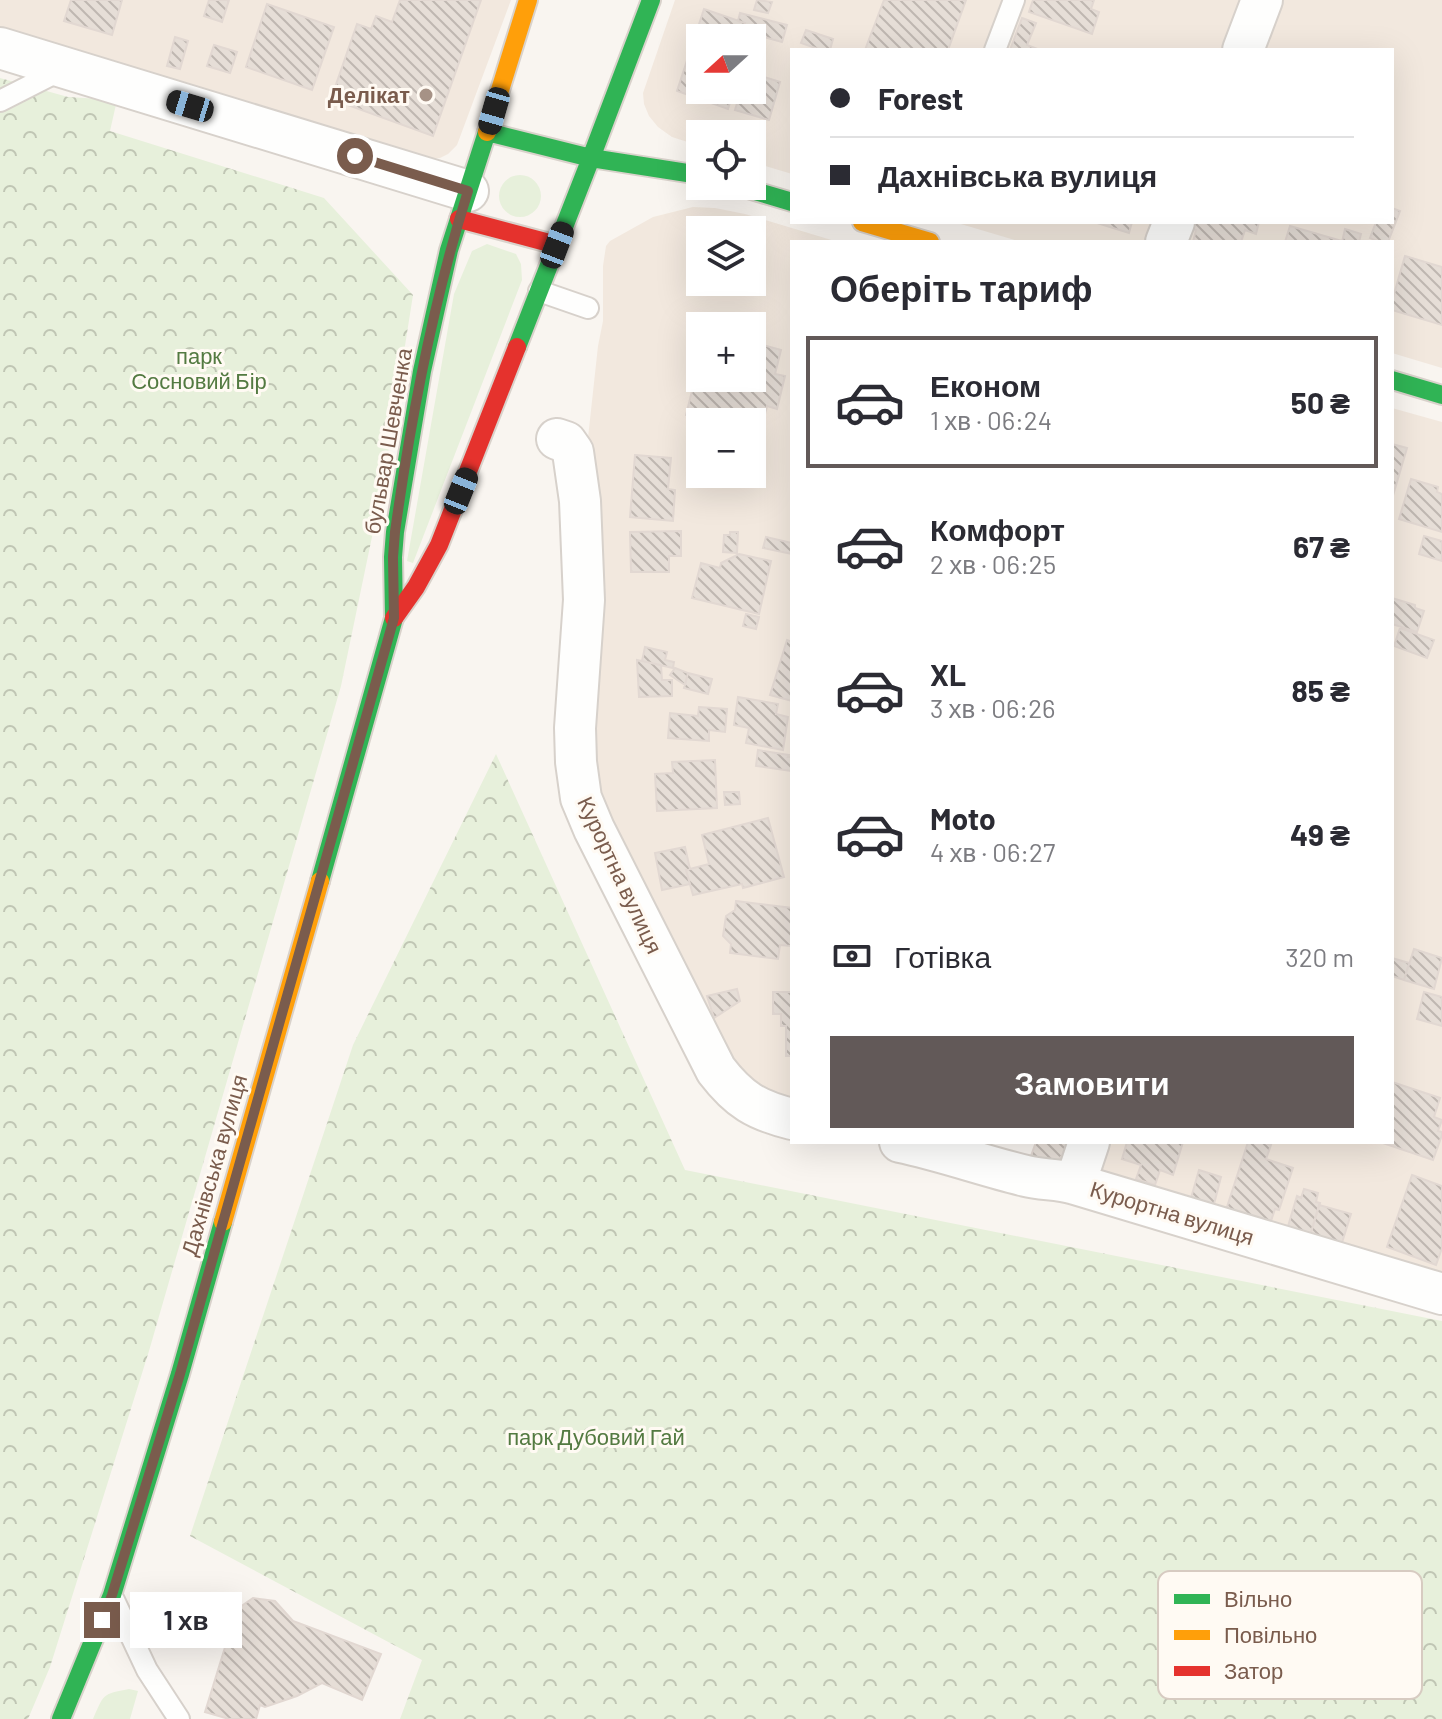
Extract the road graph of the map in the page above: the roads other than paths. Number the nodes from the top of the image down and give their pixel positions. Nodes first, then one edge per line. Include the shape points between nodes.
1 (528, 0) edge
2 (651, 0) edge
3 (1014, 0) edge
4 (1262, 0) edge
5 (0, 48) edge
6 (996, 48) edge
7 (1244, 48) edge
8 (67, 67) junction
9 (0, 101) edge
10 (487, 132) junction
11 (591, 158) junction
12 (686, 173) edge
13 (766, 194) edge
14 (790, 201) edge
15 (464, 205) junction
16 (869, 224) edge
17 (923, 240) edge
18 (557, 245) junction
19 (539, 291) junction
20 (588, 308) dead end
21 (1394, 381) edge
22 (1442, 395) edge
23 (557, 439) dead end
24 (394, 618) junction
25 (790, 1118) edge
26 (909, 1144) edge
27 (1088, 1144) edge
28 (1075, 1184) junction
29 (1442, 1294) edge
30 (112, 1595) junction
31 (61, 1719) edge
32 (179, 1719) edge

1 - 10 main road, бульвар Шевченка
2 - 11 main road
3 - 6 lane
4 - 7 street
5 - 8 street
8 - 9 lane
8 - 15 street
10 - 11 main road
10 - 15 main road, бульвар Шевченка
11 - 12 main road
11 - 18 main road
13 - 14 main road
15 - 18 main road
15 - 24 main road, бульвар Шевченка via 422,371 398,509
16 - 17 main road
18 - 19 main road
19 - 20 lane
19 - 24 main road via 439,545
21 - 22 main road
23 - 25 street, Курортна вулиця via 573,452 580,501 584,600 575,728 581,798 716,1070 751,1106
24 - 30 main road, Дахнівська вулиця via 180,1374
26 - 28 street, Курортна вулиця
27 - 28 street
28 - 29 street, Курортна вулиця
30 - 31 main road, Дахнівська вулиця
30 - 32 lane via 147,1670

